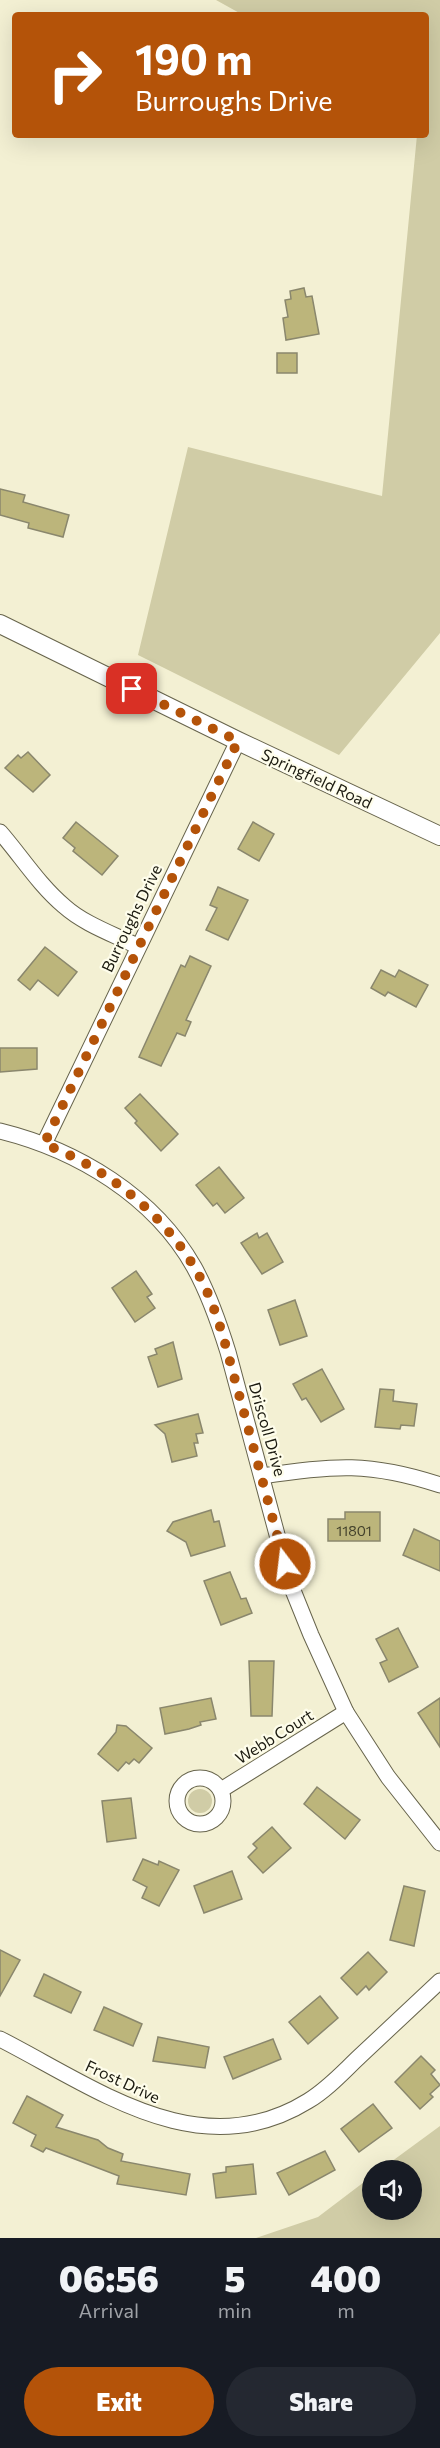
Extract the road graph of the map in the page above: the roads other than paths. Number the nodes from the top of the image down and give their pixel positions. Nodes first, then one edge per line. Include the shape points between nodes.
1 (0, 624) edge
2 (238, 741) junction
3 (0, 832) edge
4 (440, 836) edge
5 (137, 946) junction
6 (0, 1131) edge
7 (44, 1144) junction
8 (262, 1476) junction
9 (440, 1485) edge
10 (346, 1712) junction
11 (221, 1790) dead end
12 (440, 1843) edge
13 (440, 1981) edge
14 (0, 2039) edge

1 - 2 street, Springfield Road
2 - 4 street, Springfield Road
2 - 5 street, Burroughs Drive
3 - 5 street via 63,906
5 - 7 street, Burroughs Drive
6 - 7 street, Driscoll Drive
7 - 8 street, Driscoll Drive via 87,1163 126,1191 152,1213 193,1265 216,1315
8 - 9 street via 325,1466 360,1467 392,1471
8 - 10 street, Driscoll Drive via 290,1583
10 - 11 street, Webb Court
10 - 12 street, Driscoll Drive via 388,1777
13 - 14 street, Frost Drive via 309,2100 286,2112 233,2127 195,2127 153,2116

